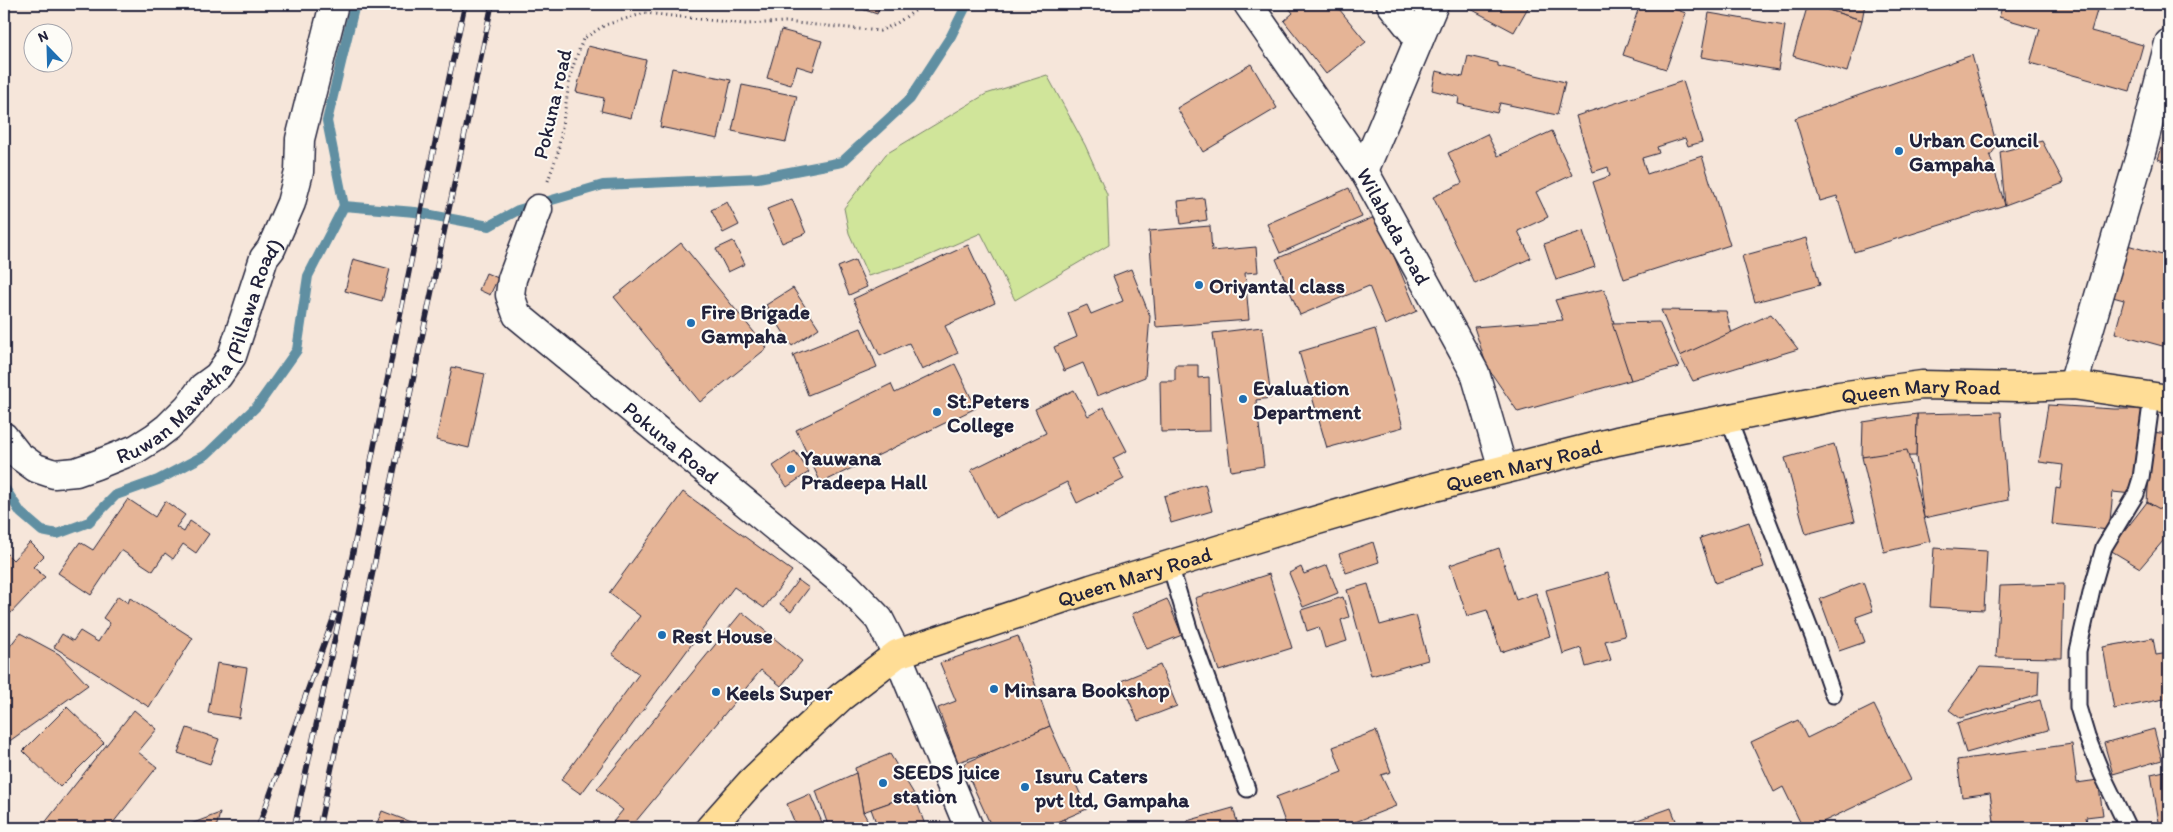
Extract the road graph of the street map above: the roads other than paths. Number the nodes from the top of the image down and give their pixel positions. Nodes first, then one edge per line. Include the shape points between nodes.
1 (334, 4) edge
2 (1248, 4) edge
3 (1391, 4) edge
4 (1434, 4) edge
5 (1419, 39) junction
6 (2169, 43) edge
7 (1364, 171) junction
8 (542, 199) road end
9 (2073, 386) junction
10 (2161, 398) edge
11 (1728, 418) junction
12 (4, 438) edge
13 (1502, 469) junction
14 (1170, 565) junction
15 (897, 654) junction
16 (1833, 695) dead end
17 (1247, 789) dead end
18 (710, 828) edge
19 (969, 828) edge
20 (2128, 828) edge

1 - 12 street, Ruwan Mawatha (Pillawa Road) via 300,139 299,172 291,203 264,258 232,356 218,376 203,387 168,427 142,445 76,472 54,474 36,468 18,455
2 - 7 street, Wilabada road
3 - 5 street
4 - 5 street
5 - 7 street
6 - 9 street via 2142,149
7 - 13 street, Wilabada road via 1475,373
8 - 15 street, Pokuna Road via 512,279 510,295 517,315 847,586 879,619
9 - 10 main road, Queen Mary Road
9 - 11 main road, Queen Mary Road via 1922,385 1839,396
10 - 20 lane via 2142,478 2133,500 2104,547 2078,651 2078,707 2102,774
11 - 13 main road, Queen Mary Road
11 - 16 lane
13 - 14 main road, Queen Mary Road
14 - 15 main road, Queen Mary Road
14 - 17 lane via 1190,632
15 - 18 main road, Queen Mary Road via 841,697 800,735 750,783
15 - 19 street, Pokuna Road

